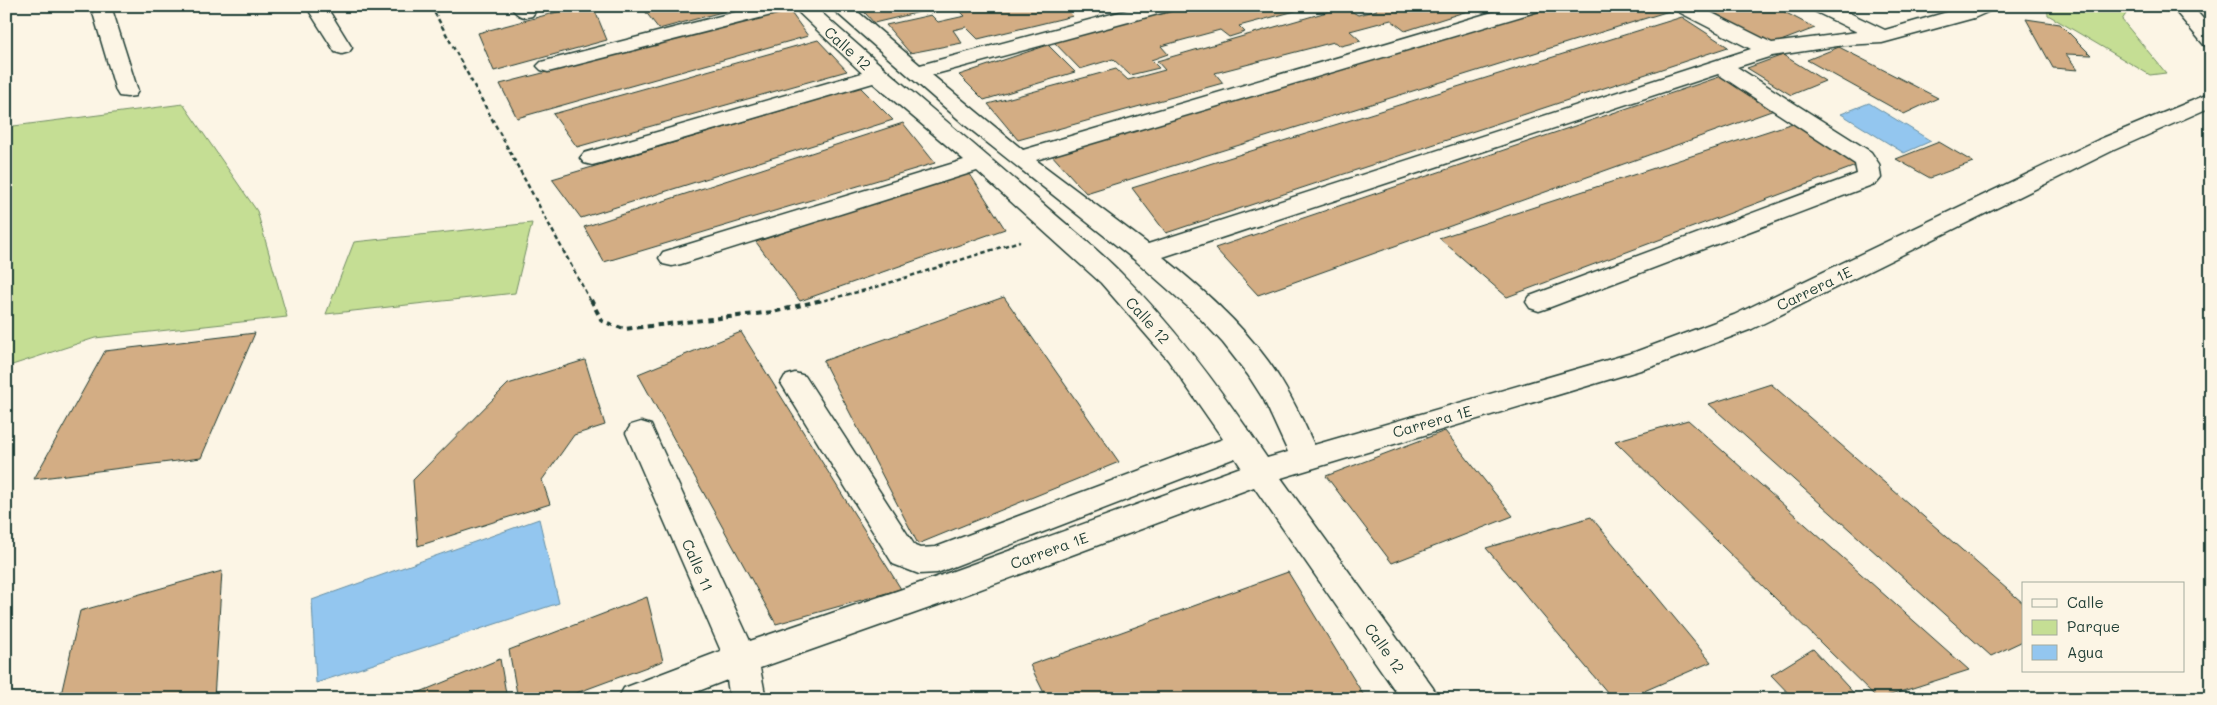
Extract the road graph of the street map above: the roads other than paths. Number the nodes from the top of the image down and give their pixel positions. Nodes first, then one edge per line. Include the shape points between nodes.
1 (101, 6) edge
2 (316, 6) edge
3 (784, 6) edge
4 (802, 6) edge
5 (839, 6) edge
6 (1166, 6) edge
7 (1535, 6) edge
8 (1682, 6) edge
9 (1820, 6) edge
10 (1985, 6) edge
11 (2181, 6) edge
12 (1882, 36) junction
13 (2211, 40) edge
14 (342, 48) dead end
15 (1769, 50) junction
16 (548, 66) dead end
17 (1720, 66) junction
18 (917, 72) junction
19 (877, 75) junction
20 (127, 91) dead end
21 (2211, 99) edge
22 (592, 158) dead end
23 (1019, 158) junction
24 (981, 162) junction
25 (1145, 254) junction
26 (672, 258) dead end
27 (1539, 302) dead end
28 (795, 383) dead end
29 (640, 433) dead end
30 (1241, 444) junction
31 (1306, 458) junction
32 (1260, 472) junction
33 (741, 659) junction
34 (636, 699) edge
35 (748, 699) edge
36 (1421, 699) edge

1 - 20 main road
2 - 14 main road
3 - 16 main road
4 - 19 main road, Calle 12
5 - 18 main road
6 - 18 main road
7 - 23 main road
8 - 15 main road
9 - 12 main road
10 - 12 main road via 1967,14
11 - 13 main road
12 - 15 main road
15 - 17 main road
17 - 25 main road
17 - 27 main road via 1863,157 1869,178
18 - 23 main road
19 - 22 main road
19 - 24 main road, Calle 12
21 - 31 main road, Carrera 1E via 2106,145 1743,322 1644,359
23 - 25 main road
24 - 26 main road
24 - 30 main road, Calle 12 via 1110,276 1178,353
25 - 31 main road via 1203,305 1258,368
28 - 30 main road via 904,555 919,561 937,560
29 - 33 main road, Calle 11
30 - 32 main road, Calle 12
31 - 32 main road, Carrera 1E
32 - 33 main road, Carrera 1E
32 - 36 main road, Calle 12
33 - 34 main road, Carrera 1E
33 - 35 main road, Calle 11

